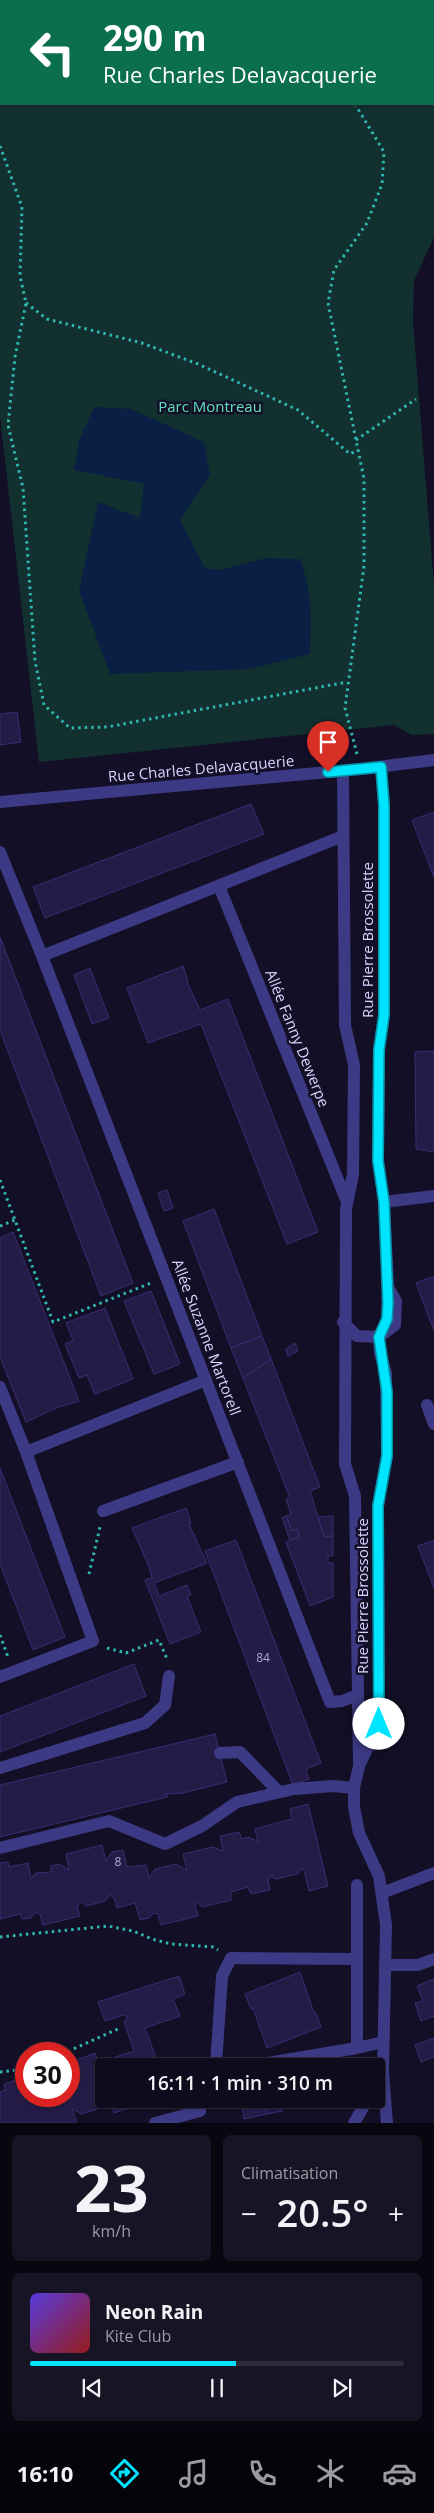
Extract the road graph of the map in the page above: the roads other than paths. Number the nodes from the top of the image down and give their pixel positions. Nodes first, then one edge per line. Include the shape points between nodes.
1 (434, 760) edge
2 (381, 767) junction
3 (343, 771) junction
4 (0, 802) edge
5 (343, 836) junction
6 (0, 852) edge
7 (218, 886) junction
8 (42, 956) junction
9 (434, 1196) edge
10 (347, 1202) junction
11 (384, 1202) junction
12 (346, 1326) junction
13 (379, 1337) junction
14 (206, 1380) junction
15 (0, 1387) edge
16 (427, 1405) dead end
17 (434, 1424) edge
18 (26, 1452) junction
19 (238, 1462) junction
20 (103, 1511) dead end
21 (169, 1676) road end
22 (0, 1677) edge
23 (358, 1694) junction
24 (220, 1753) dead end
25 (359, 1766) junction
26 (0, 1768) edge
27 (354, 1788) junction
28 (279, 1792) junction
29 (0, 1848) edge
30 (434, 1873) edge
31 (357, 1885) dead end
32 (382, 1893) junction
33 (357, 1959) junction
34 (434, 1959) edge
35 (385, 1965) junction
36 (383, 2042) junction
37 (357, 2048) junction
38 (382, 2058) edge
39 (363, 2108) edge
40 (385, 2108) edge
41 (200, 2110) dead end
42 (155, 2123) edge
43 (354, 2123) edge
44 (387, 2123) edge

1 - 2 street, Rue Charles Delavacquerie
2 - 3 street, Rue Charles Delavacquerie
2 - 11 street, Rue Pierre Brossolette via 384,805 384,1015 379,1050 378,1161
3 - 4 street, Rue Charles Delavacquerie
3 - 5 street, Rue Pierre Brossolette
5 - 7 street
5 - 10 street, Rue Pierre Brossolette via 345,1025 354,1065 353,1174
6 - 8 street
7 - 8 street
7 - 10 street, Allée Fanny Dewerpe
8 - 14 street, Allée Suzanne Martorell
9 - 11 street
10 - 12 street, Rue Pierre Brossolette
11 - 13 street, Rue Pierre Brossolette via 388,1286 396,1301 397,1314 395,1325
12 - 13 street via 357,1336
12 - 23 street, Rue Pierre Brossolette via 345,1464 355,1496
13 - 25 street, Rue Pierre Brossolette via 387,1392 387,1456 378,1506 379,1724
14 - 18 street
14 - 19 street, Allée Suzanne Martorell
15 - 18 street
16 - 17 street
18 - 22 street via 92,1641
19 - 20 street
19 - 23 street, Allée Suzanne Martorell via 330,1702
21 - 26 street via 164,1705 145,1723
23 - 25 street, Rue Pierre Brossolette
24 - 28 street via 240,1752
25 - 27 street, Rue Pierre Brossolette
27 - 28 street via 333,1786
27 - 32 street, Rue Pierre Brossolette via 359,1833 379,1876
28 - 29 street via 237,1802 202,1826 165,1844 109,1821
30 - 32 street
31 - 33 street
32 - 35 street, Rue Pierre Brossolette via 386,1925
33 - 37 street
33 - 37 street via 231,1958 222,1976 216,2064 256,2064
34 - 35 street via 418,1965
35 - 36 street, Rue Pierre Brossolette
36 - 37 street
36 - 38 street, Rue Pierre Brossolette
39 - 43 street
40 - 44 street, Rue Pierre Brossolette
41 - 42 street

